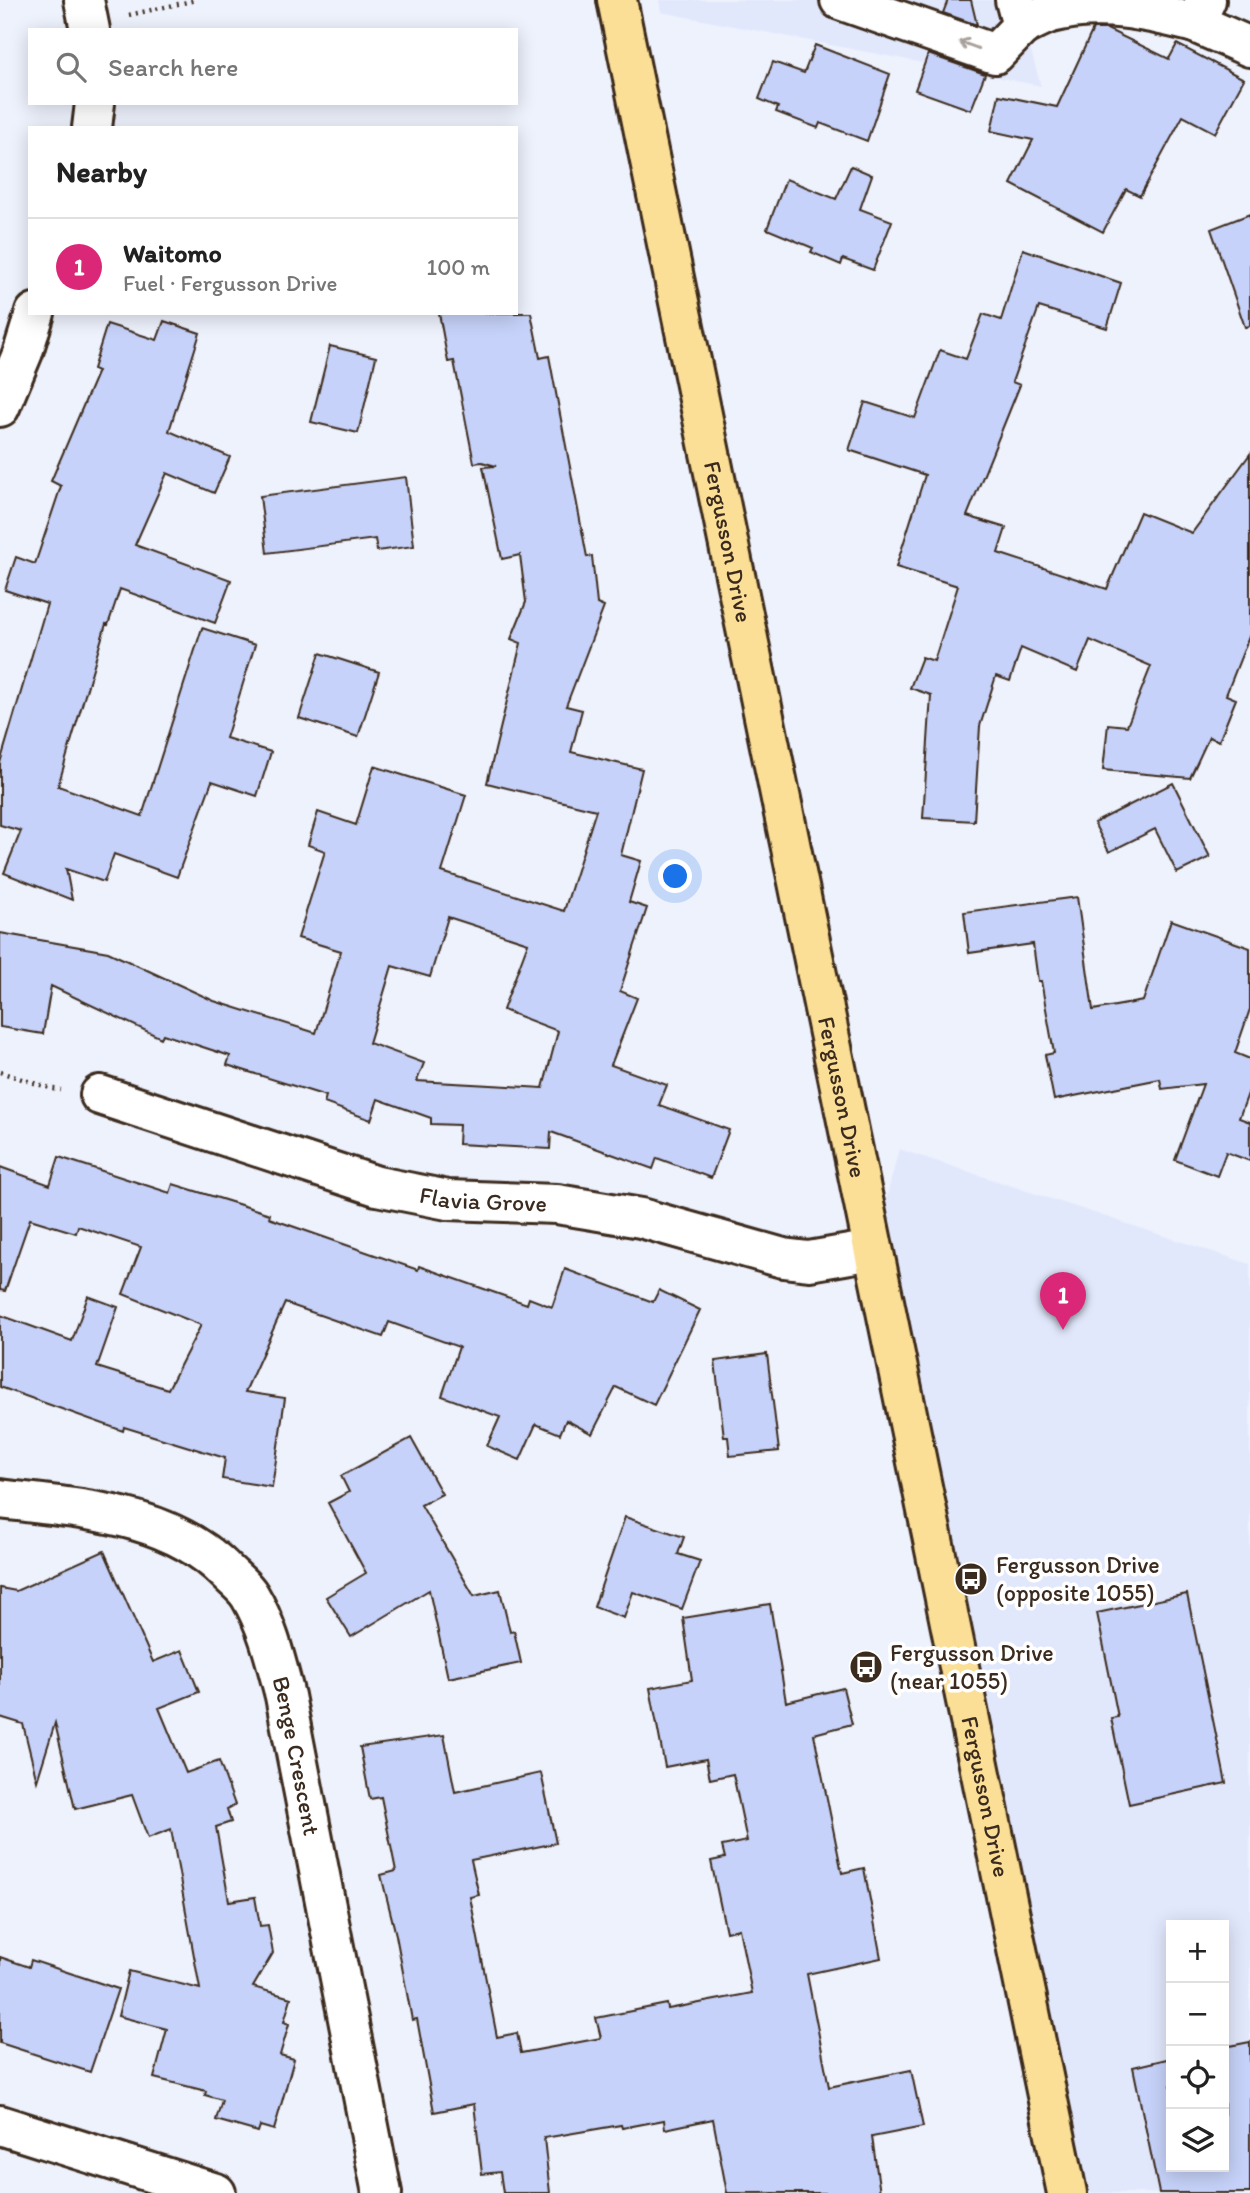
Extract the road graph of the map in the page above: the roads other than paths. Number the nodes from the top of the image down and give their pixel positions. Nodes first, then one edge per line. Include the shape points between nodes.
1 (617, 0) edge
2 (840, 0) edge
3 (1201, 11) edge
4 (1018, 13) edge
5 (1250, 47) edge
6 (95, 105) edge
7 (92, 126) edge
8 (34, 315) edge
9 (0, 407) edge
10 (100, 1095) road end
11 (873, 1250) junction
12 (0, 1499) edge
13 (0, 2125) edge
14 (216, 2193) edge
15 (382, 2193) edge
16 (1067, 2193) edge

1 - 11 main road, Fergusson Drive
4 -> 2 street via 995,54
3 - 4 street via 1116,6
3 - 5 street
6 - 7 street
8 - 9 street
10 - 11 street, Flavia Grove via 377,1186 448,1200 557,1204 629,1216 783,1258 809,1261
11 - 16 main road, Fergusson Drive
12 - 15 street, Benge Crescent via 102,1512 150,1524 219,1563 249,1594 272,1645 285,1696
13 - 14 street

